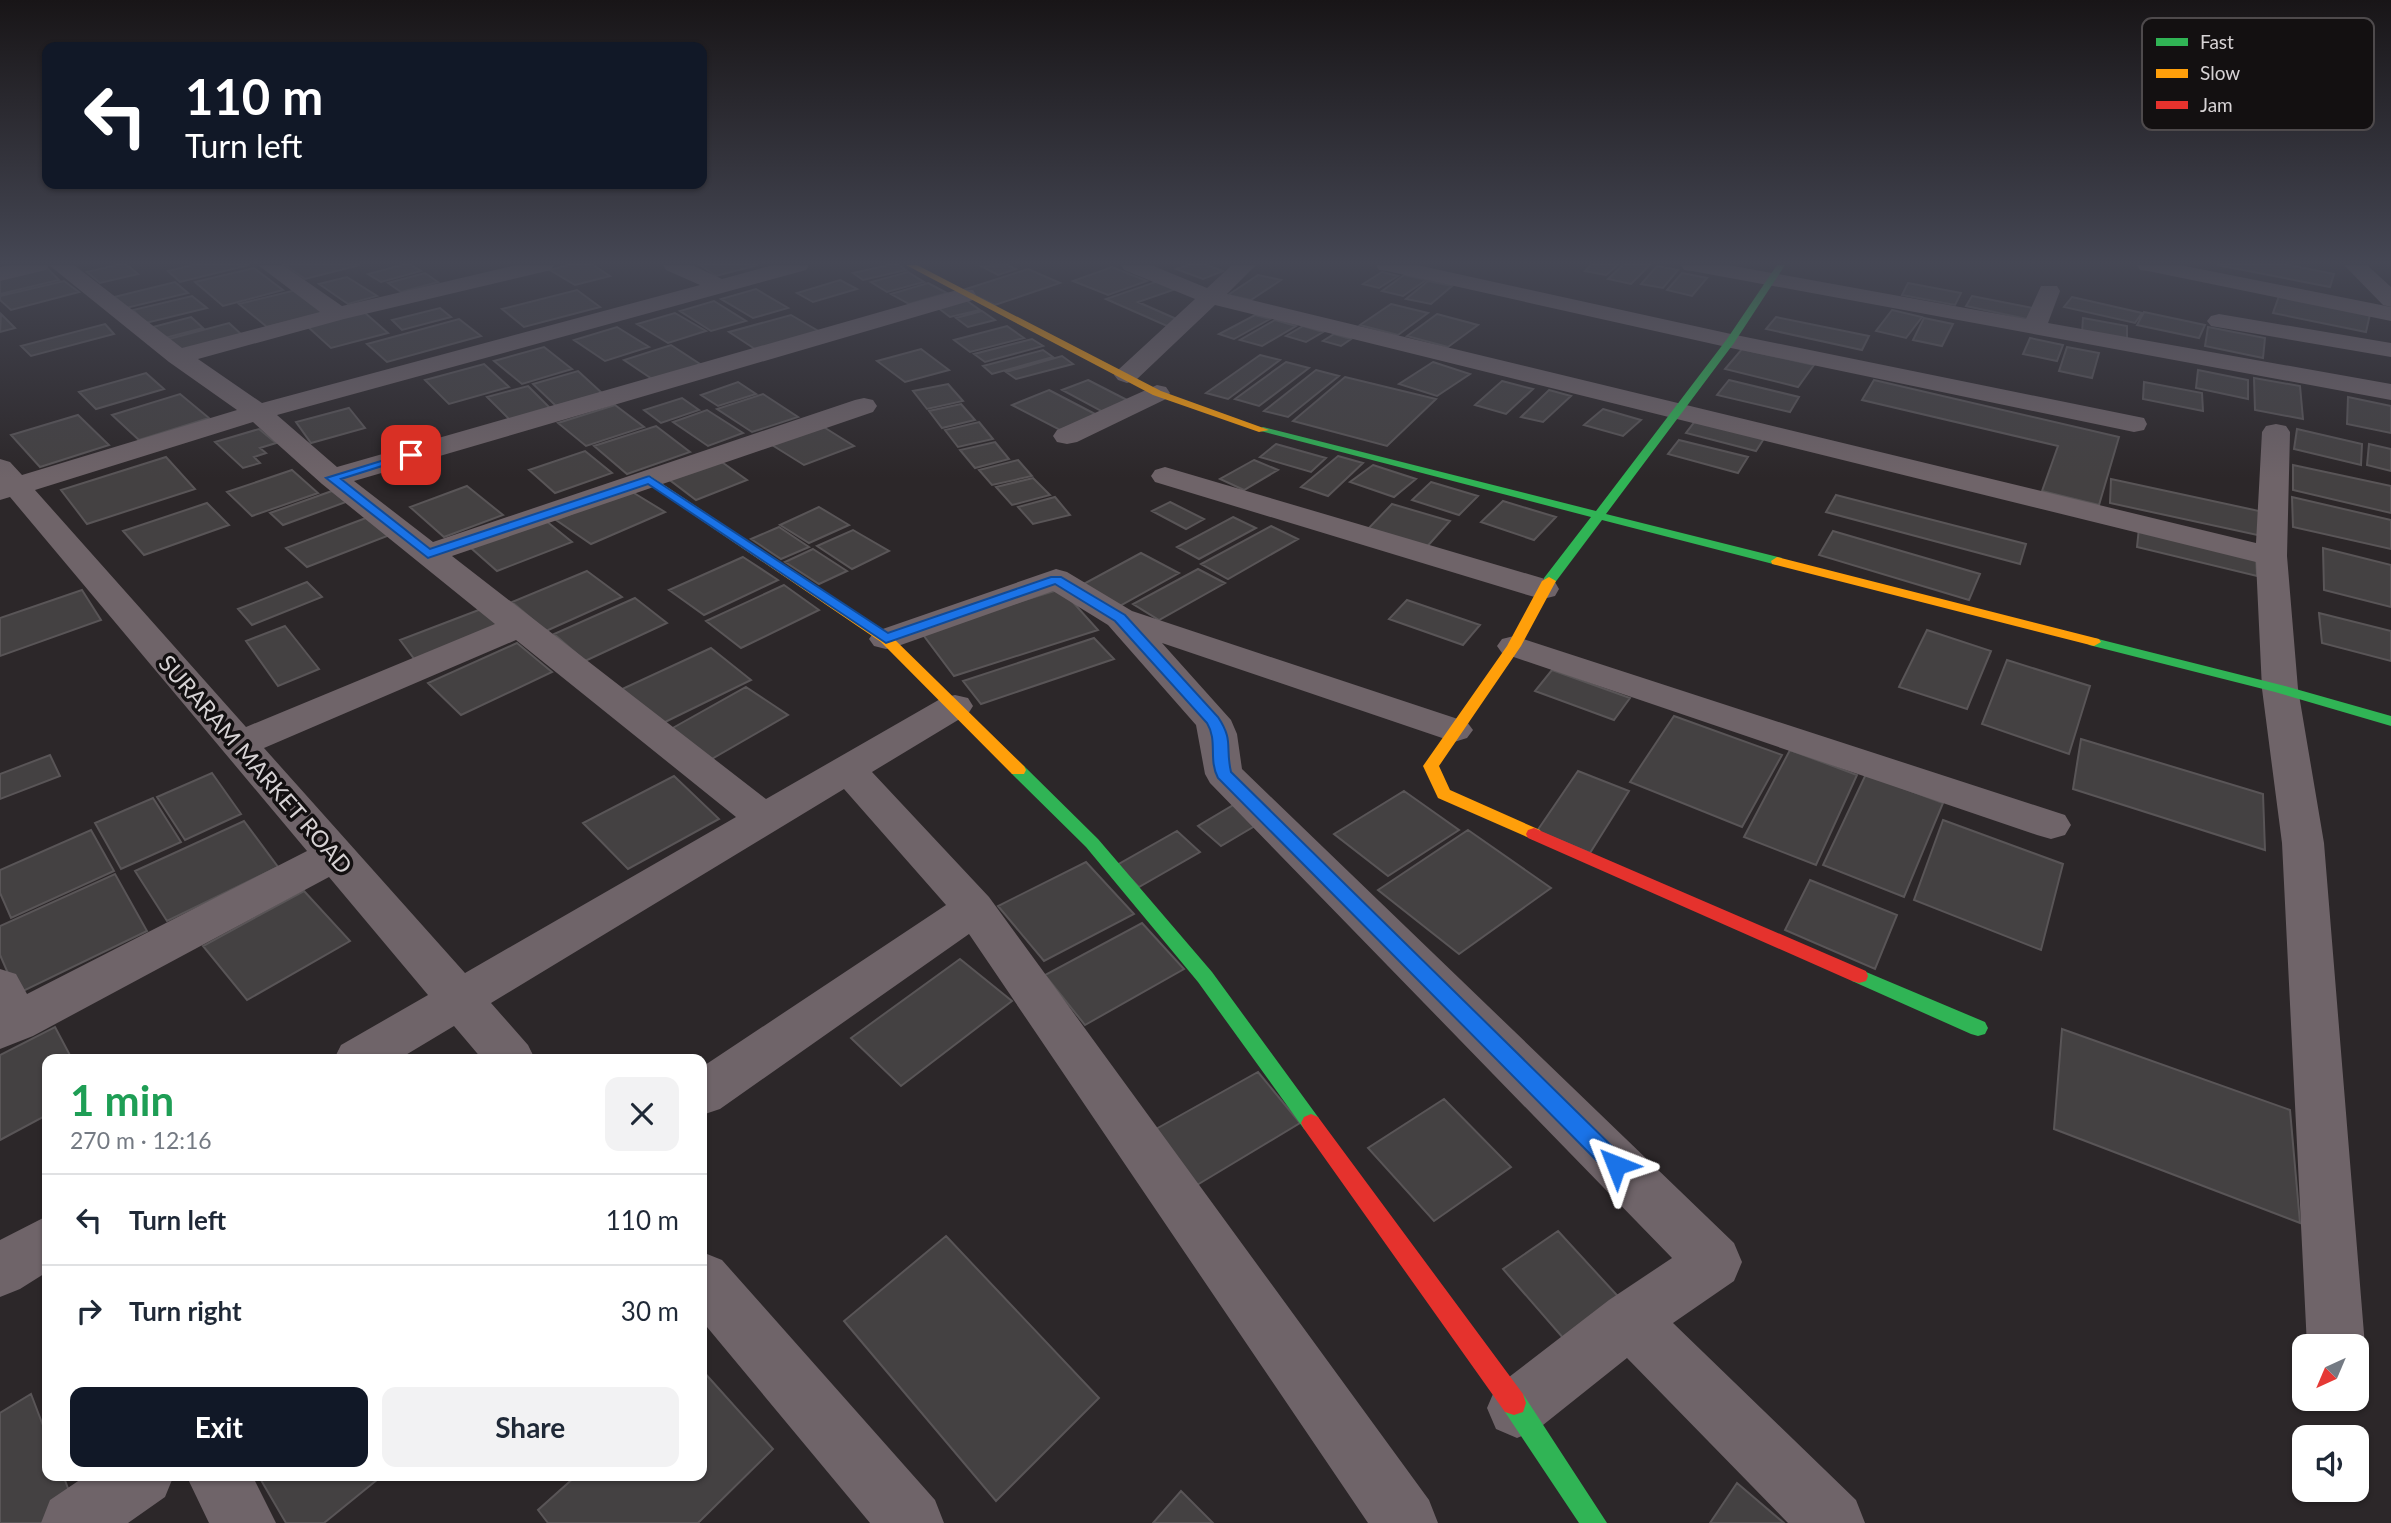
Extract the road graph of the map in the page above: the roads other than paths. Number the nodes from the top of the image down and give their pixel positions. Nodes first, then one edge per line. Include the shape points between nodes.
1 (151, 336) edge
2 (256, 336) edge
3 (533, 336) edge
4 (823, 336) edge
5 (1048, 336) edge
6 (1169, 336) edge
7 (1367, 336) edge
8 (1709, 336) edge
9 (1734, 336) edge
10 (2080, 336) edge
11 (2308, 336) edge
12 (1731, 341) junction
13 (2391, 350) edge
14 (178, 357) junction
15 (1127, 375) junction
16 (2391, 391) edge
17 (1157, 393) junction
18 (864, 406) dead end
19 (1676, 411) junction
20 (258, 412) junction
21 (2134, 424) dead end
22 (2276, 432) dead end
23 (1067, 436) dead end
24 (1166, 475) dead end
25 (332, 478) junction
26 (649, 479) junction
27 (5, 482) edge
28 (1596, 517) junction
29 (428, 554) junction
30 (2271, 556) junction
31 (1543, 589) junction
32 (1120, 618) junction
33 (519, 626) junction
34 (886, 639) junction
35 (1514, 646) junction
36 (2280, 689) junction
37 (955, 706) junction
38 (2391, 721) edge
39 (1454, 730) junction
40 (239, 744) junction
41 (848, 770) junction
42 (765, 819) junction
43 (2052, 825) dead end
44 (335, 855) junction
45 (974, 908) junction
46 (459, 999) junction
47 (5, 1013) edge
48 (1979, 1028) dead end
49 (366, 1054) edge
50 (507, 1054) edge
51 (707, 1091) edge
52 (42, 1245) edge
53 (0, 1270) edge
54 (707, 1285) edge
55 (1629, 1320) junction
56 (2335, 1334) edge
57 (1517, 1408) junction
58 (134, 1481) edge
59 (220, 1481) edge
60 (73, 1523) edge
61 (244, 1523) edge
62 (912, 1523) edge
63 (1406, 1523) edge
64 (1594, 1523) edge
65 (1833, 1523) edge

1 - 14 street
2 - 14 street
3 - 20 street
4 - 25 street
5 - 15 street
6 - 15 street
7 - 19 street
8 - 12 street
9 - 12 street
10 - 16 street
11 - 13 street
12 - 19 street
12 - 21 street
14 - 20 street
15 - 17 street
17 - 23 street
17 - 28 street via 1248,426
18 - 26 street
19 - 28 street
19 - 30 street
20 - 25 street
20 - 27 street
22 - 30 street
24 - 31 street
25 - 29 street
26 - 29 street
26 - 34 street
27 - 40 street, SURARAM MARKET ROAD
28 - 31 street
28 - 36 street
29 - 33 street
30 - 36 street
31 - 35 street
32 - 34 street via 1056,579
32 - 39 street
32 - 55 street via 1222,734 1219,757 1224,774 1714,1262
33 - 40 street
33 - 42 street
34 - 37 street
35 - 39 street
35 - 43 street
36 - 38 street
36 - 56 street via 2303,843
37 - 41 street
37 - 57 street via 1092,844 1205,977
39 - 48 street via 1431,766 1444,794
40 - 44 street, SURARAM MARKET ROAD
41 - 42 street
41 - 45 street
42 - 46 street
44 - 46 street, SURARAM MARKET ROAD
44 - 47 street
45 - 51 street
45 - 63 street
46 - 49 street
46 - 50 street, SURARAM MARKET ROAD
52 - 53 street
54 - 62 street
55 - 57 street
55 - 65 street
57 - 64 street
58 - 60 street
59 - 61 street

